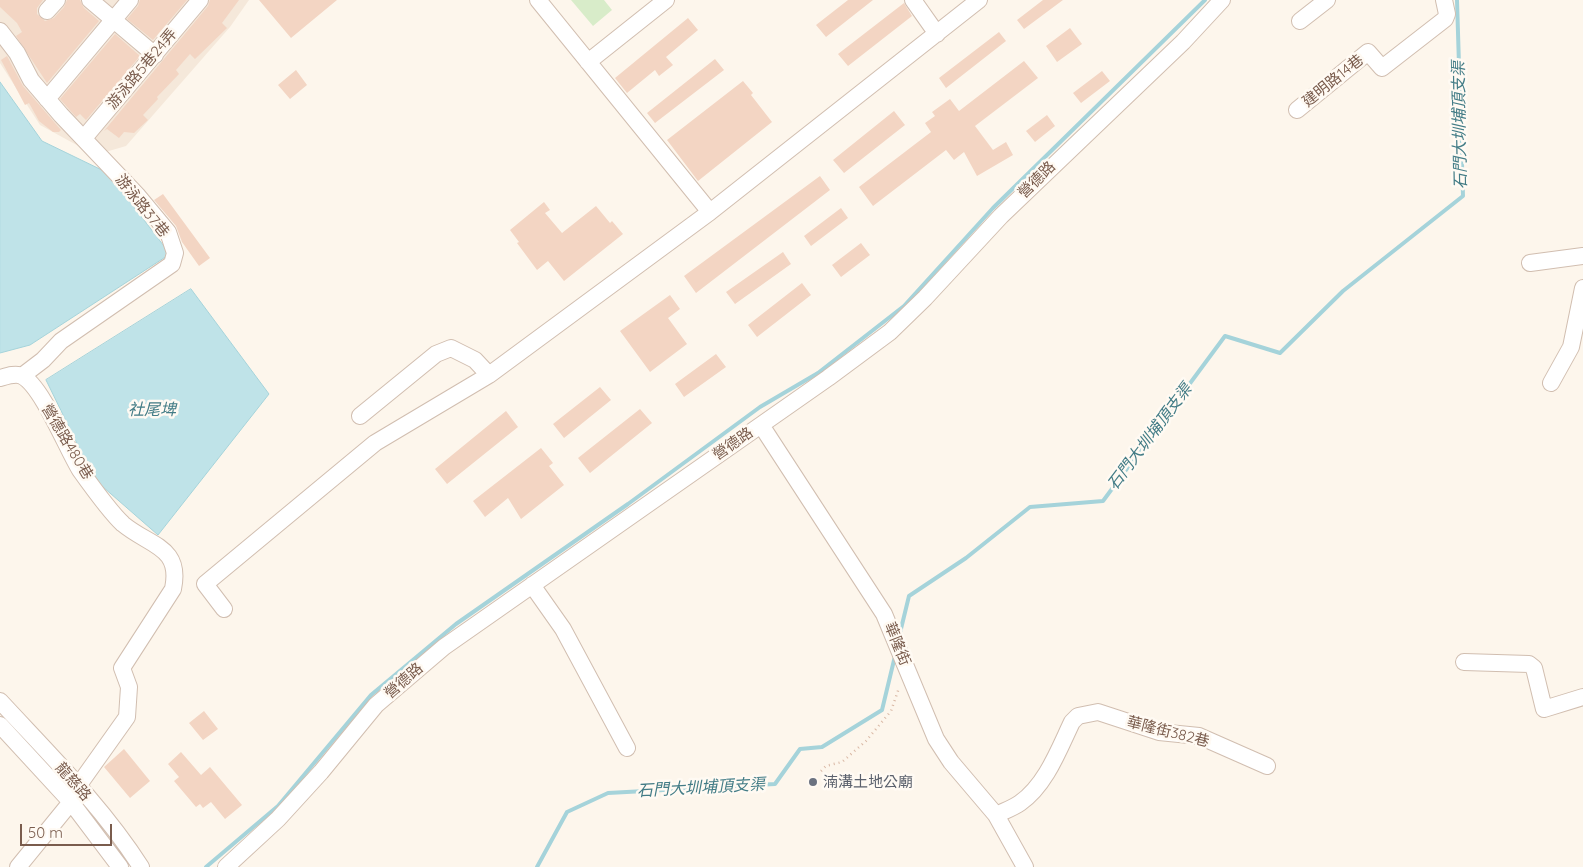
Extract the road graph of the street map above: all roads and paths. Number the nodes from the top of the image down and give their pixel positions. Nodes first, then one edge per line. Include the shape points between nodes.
1 (90, 0) edge
2 (130, 0) edge
3 (200, 0) edge
4 (538, 0) edge
5 (666, 0) edge
6 (912, 0) edge
7 (980, 0) edge
8 (1222, 0) edge
9 (1327, 0) edge
10 (1444, 0) edge
11 (113, 19) junction
12 (1300, 21) dead end
13 (0, 31) edge
14 (937, 34) junction
15 (155, 55) junction
16 (588, 62) junction
17 (47, 99) junction
18 (1297, 110) dead end
19 (84, 138) junction
20 (710, 212) junction
21 (1583, 256) edge
22 (1530, 263) dead end
23 (1583, 288) edge
24 (489, 375) junction
25 (22, 376) junction
26 (0, 378) edge
27 (1551, 383) dead end
28 (360, 416) dead end
29 (761, 424) junction
30 (532, 585) junction
31 (224, 609) dead end
32 (1464, 662) dead end
33 (901, 684) dead end
34 (1583, 698) edge
35 (0, 701) edge
36 (0, 726) edge
37 (627, 748) dead end
38 (1267, 766) dead end
39 (821, 771) dead end
40 (78, 786) junction
41 (72, 802) junction
42 (996, 815) junction
43 (18, 867) edge
44 (120, 867) edge
45 (141, 867) edge
46 (226, 867) edge
47 (1025, 867) edge

1 - 11 street
2 - 11 street
3 - 15 street, 游泳路5巷24弄
4 - 16 street
5 - 16 street
6 - 14 street
7 - 14 street
8 - 29 street, 營德路 via 1144,80 1026,191 890,332
9 - 12 street
10 - 18 street, 建明路14巷 via 1445,19 1382,68 1368,52
11 - 15 street
11 - 17 street
13 - 17 street, 游泳路37巷
14 - 20 street
15 - 19 street, 游泳路5巷24弄
16 - 20 street
17 - 19 street, 游泳路37巷
19 - 25 street, 游泳路37巷 via 168,232 175,253 172,264 61,341
20 - 24 street
21 - 22 street
23 - 27 street via 1571,347
24 - 28 street via 475,360 452,348 436,354
24 - 31 street via 375,443 205,584
25 - 26 street
25 - 40 street, 營德路480巷 via 35,387 81,470 123,524 163,549 172,559 176,575 174,590 122,668 129,687 127,717
29 - 30 street, 營德路
29 - 42 street, 華隆街 via 884,614 936,740
30 - 37 street via 563,629
30 - 46 street, 營德路 via 444,647 376,705 278,819
32 - 34 street via 1529,664 1534,668 1544,709
33 - 39 path via 891,711 873,734 842,762 826,766
35 - 40 street, 龍慈路
36 - 41 street, 龍慈路
38 - 42 street, 華隆街382巷 via 1199,736 1159,732 1098,712 1087,712 1072,722 1034,791
40 - 41 street, 營德路480巷
40 - 45 street, 龍慈路
41 - 43 street, 營德路480巷
41 - 44 street, 龍慈路
42 - 47 street, 華隆街

